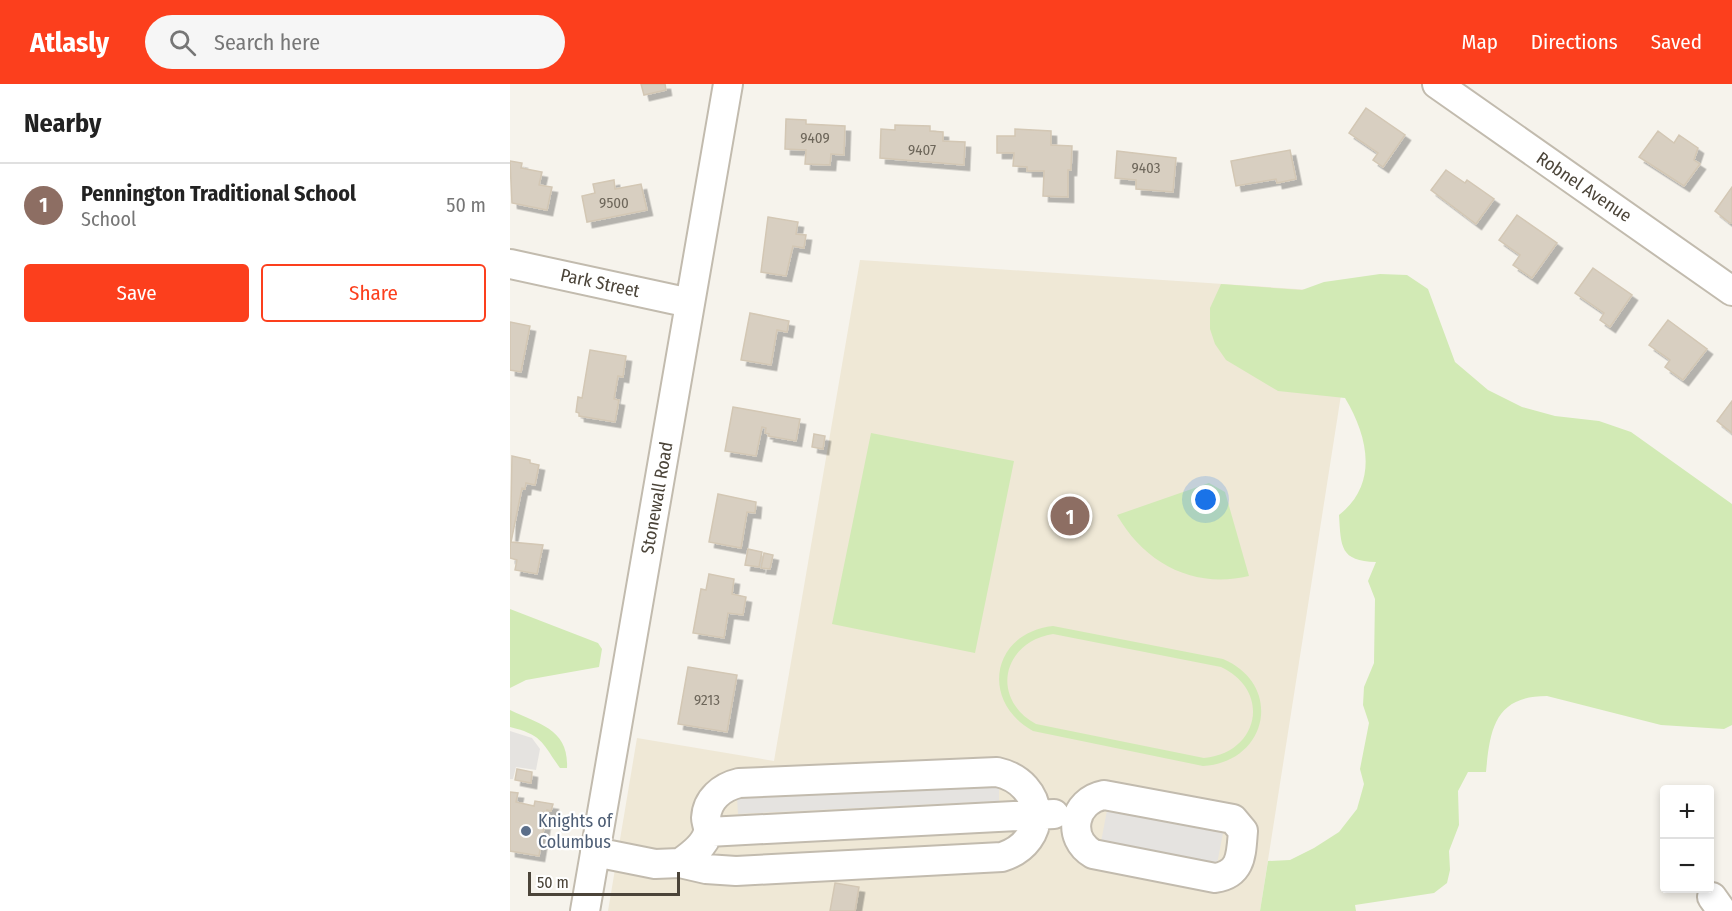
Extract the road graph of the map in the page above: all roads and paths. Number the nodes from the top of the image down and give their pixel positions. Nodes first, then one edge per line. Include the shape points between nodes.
1 (728, 84) edge
2 (1437, 84) edge
3 (510, 264) edge
4 (1732, 291) edge
5 (690, 303) junction
6 (1036, 814) junction
7 (1077, 817) junction
8 (708, 832) junction
9 (595, 852) junction
10 (680, 863) junction
11 (585, 911) edge

1 - 5 street, Stonewall Road
2 - 4 street, Robnel Avenue
3 - 5 street, Park Street
5 - 9 street, Stonewall Road
6 - 7 street
6 - 8 street
6 - 8 street via 1035,803 1025,786 998,772 739,783 714,797 706,814
6 - 10 street via 1027,842 1002,857 736,871
7 - 7 street via 1077,838 1093,854 1215,878 1235,870 1241,858 1243,831 1238,823 1225,817 1104,795 1091,798
8 - 10 street via 697,851
9 - 10 street via 655,864
9 - 11 street, Stonewall Road

